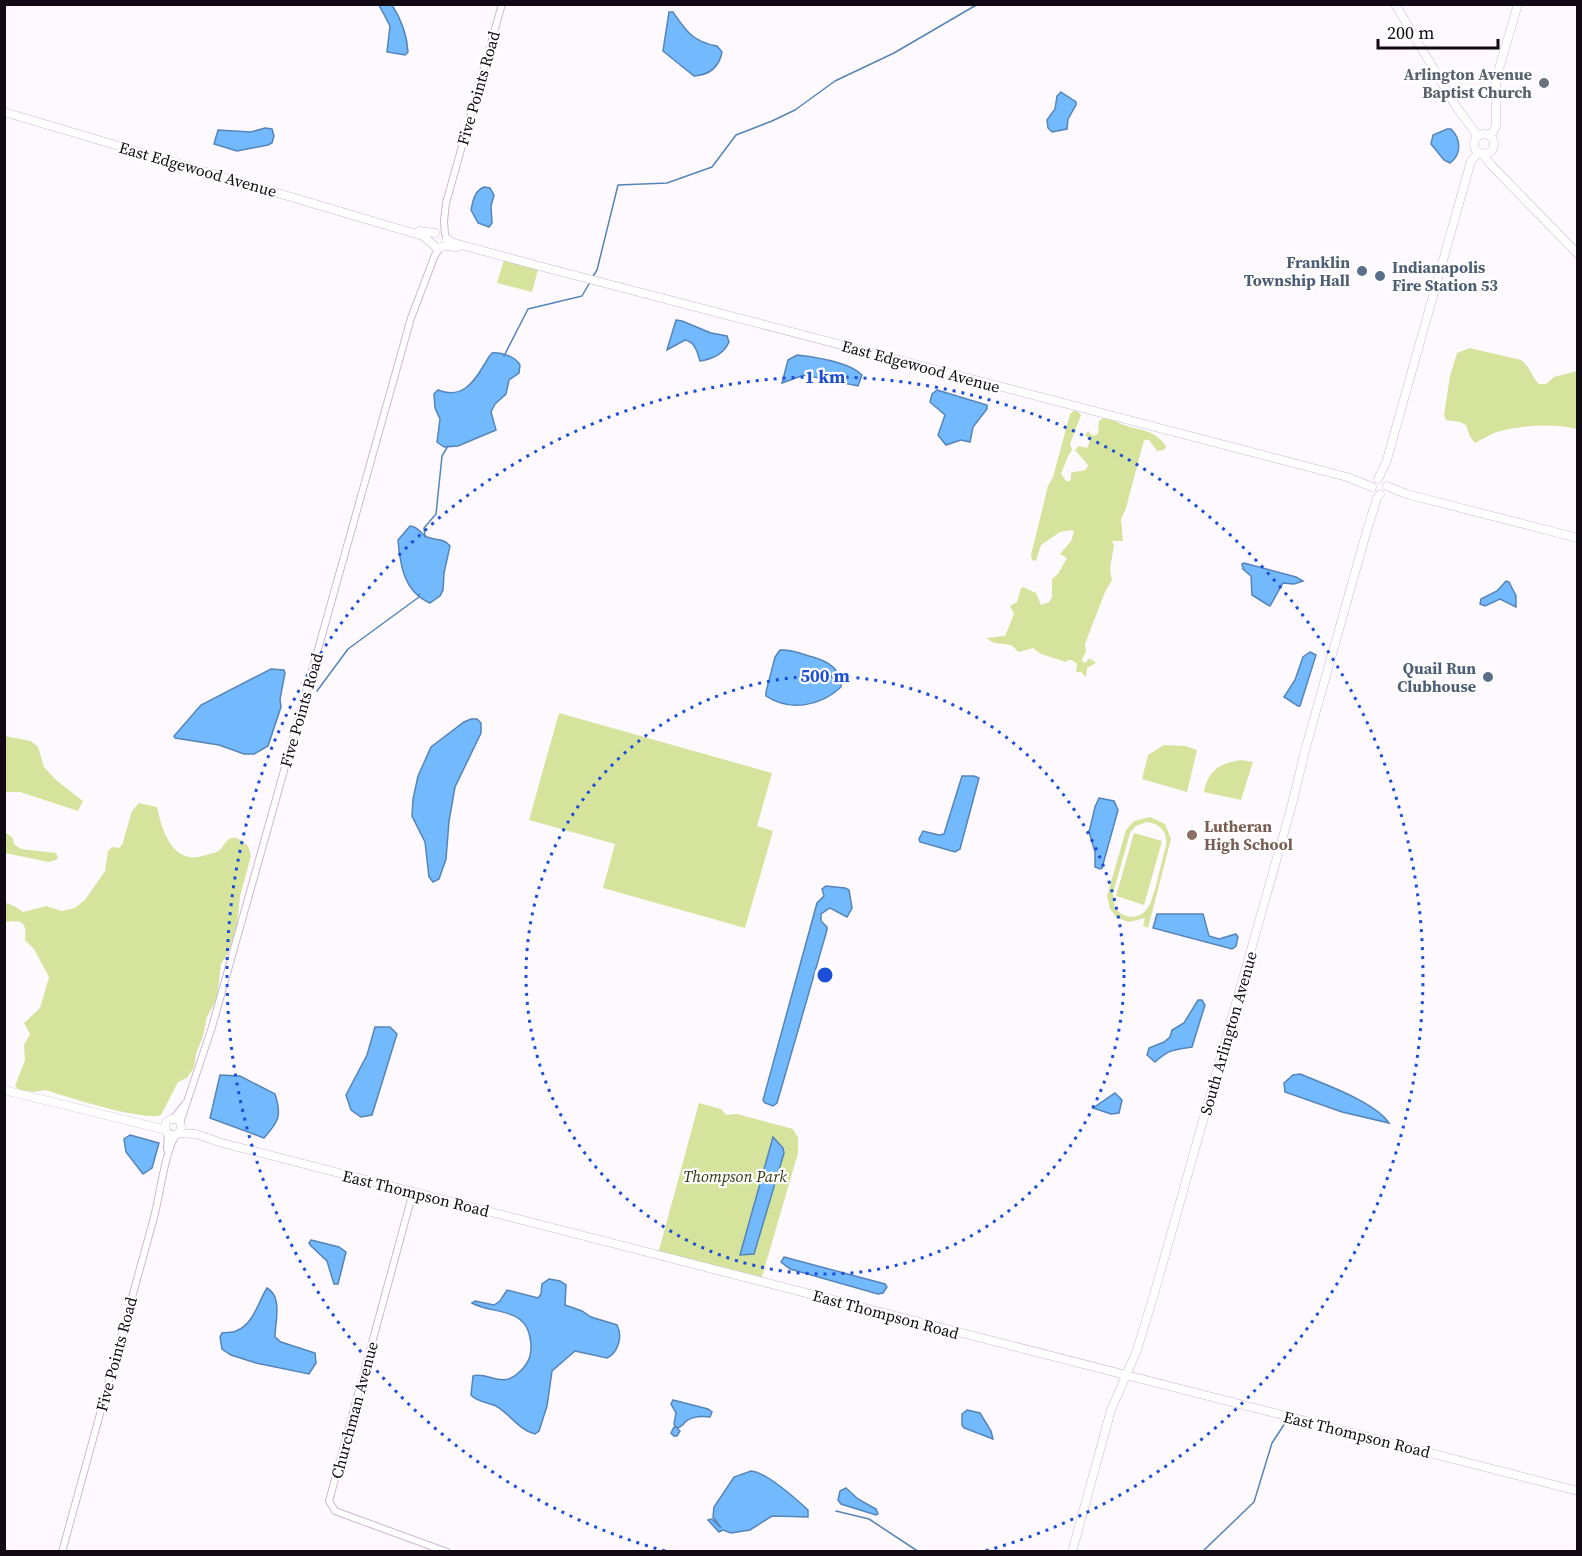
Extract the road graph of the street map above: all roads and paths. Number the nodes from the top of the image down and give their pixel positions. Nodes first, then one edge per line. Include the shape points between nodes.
1 (502, 4) edge
2 (1395, 4) edge
3 (1518, 4) edge
4 (1496, 111) junction
5 (4, 112) edge
6 (1469, 123) junction
7 (1486, 135) junction
8 (1478, 147) junction
9 (1492, 147) junction
10 (1497, 170) junction
11 (439, 240) junction
12 (1578, 254) edge
13 (1379, 486) junction
14 (1578, 538) edge
15 (4, 1090) edge
16 (175, 1122) junction
17 (144, 1123) junction
18 (167, 1131) junction
19 (177, 1133) junction
20 (196, 1134) junction
21 (167, 1156) junction
22 (413, 1192) junction
23 (1126, 1375) junction
24 (1578, 1491) edge
25 (62, 1551) edge
26 (447, 1551) edge
27 (1072, 1551) edge

1 - 11 street, Five Points Road via 444,197
2 - 6 main road
3 - 4 main road via 1496,79
4 - 7 main road via 1496,128
4 - 9 main road via 1499,125
5 - 11 main road, East Edgewood Avenue
6 - 7 main road
6 - 8 main road
7 - 8 main road
7 - 9 main road via 1492,139
8 - 9 main road
8 - 10 main road
8 - 13 main road, South Arlington Avenue via 1468,170
9 - 10 main road via 1491,159
10 - 12 main road
11 - 13 main road, East Edgewood Avenue
11 - 16 street, Five Points Road via 411,318 211,1029 187,1101
13 - 14 main road
13 - 23 main road, South Arlington Avenue via 1190,1167 1139,1345
15 - 17 main road
16 - 17 main road
16 - 18 main road via 166,1125
16 - 19 main road via 181,1128
16 - 20 main road, East Thompson Road
17 - 18 main road
18 - 19 main road
18 - 21 street, Five Points Road
19 - 20 main road, East Thompson Road
19 - 21 street, Five Points Road
20 - 22 main road, East Thompson Road
21 - 25 street, Five Points Road via 154,1219
22 - 23 main road, East Thompson Road
22 - 26 street, Churchman Avenue via 329,1501 334,1511
23 - 24 main road, East Thompson Road
23 - 27 main road, South Arlington Avenue via 1111,1410

